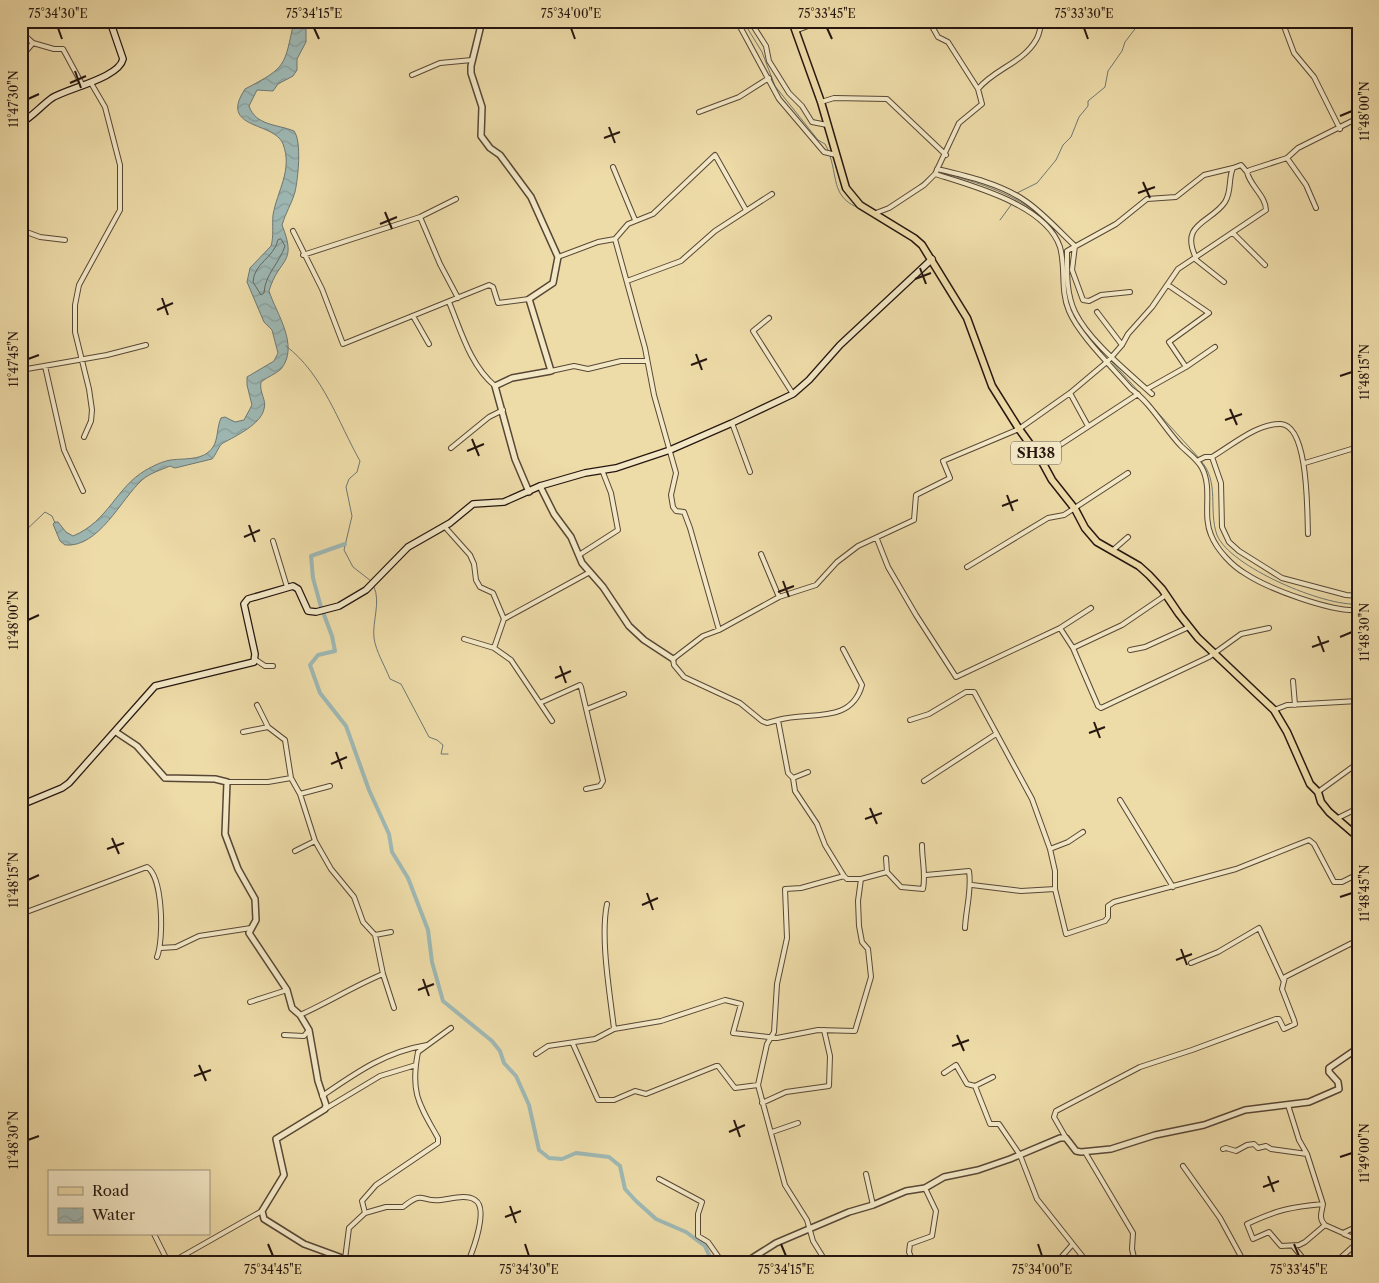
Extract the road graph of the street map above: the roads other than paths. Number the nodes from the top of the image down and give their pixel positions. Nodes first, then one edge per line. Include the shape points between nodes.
1 (110, 21) edge
2 (482, 21) edge
3 (737, 21) edge
4 (750, 21) edge
5 (792, 21) edge
6 (821, 21) edge
7 (929, 21) edge
8 (1042, 21) edge
9 (1282, 21) edge
10 (21, 32) edge
11 (795, 32) junction
12 (33, 43) junction
13 (21, 57) edge
14 (472, 60) junction
15 (412, 75) dead end
16 (769, 78) junction
17 (91, 83) junction
18 (83, 86) junction
19 (978, 89) junction
20 (821, 102) junction
21 (699, 112) dead end
22 (1358, 118) edge
23 (21, 123) edge
24 (827, 125) junction
25 (1340, 129) junction
26 (946, 155) junction
27 (836, 156) junction
28 (1287, 158) junction
29 (613, 167) dead end
30 (1233, 168) junction
31 (937, 169) junction
32 (1247, 172) junction
33 (935, 174) junction
34 (772, 194) dead end
35 (456, 199) dead end
36 (1316, 208) dead end
37 (746, 210) junction
38 (876, 213) junction
39 (420, 217) junction
40 (635, 220) junction
41 (21, 230) edge
42 (293, 231) dead end
43 (1232, 233) junction
44 (615, 239) junction
45 (65, 240) dead end
46 (1075, 246) junction
47 (303, 256) junction
48 (558, 257) junction
49 (1196, 258) junction
50 (932, 259) junction
51 (1265, 265) dead end
52 (627, 281) junction
53 (1224, 282) dead end
54 (1168, 285) junction
55 (1130, 292) dead end
56 (458, 298) junction
57 (529, 299) junction
58 (449, 302) junction
59 (1097, 312) dead end
60 (413, 316) junction
61 (769, 318) dead end
62 (428, 344) dead end
63 (146, 345) dead end
64 (1122, 345) junction
65 (1215, 347) dead end
66 (1111, 356) junction
67 (81, 360) junction
68 (647, 360) junction
69 (1108, 361) junction
70 (45, 366) junction
71 (1186, 367) junction
72 (21, 370) edge
73 (551, 371) junction
74 (494, 386) junction
75 (1147, 389) junction
76 (1070, 393) junction
77 (793, 394) junction
78 (1138, 394) junction
79 (1152, 394) dead end
80 (502, 410) junction
81 (732, 424) junction
82 (1088, 426) junction
83 (1019, 430) junction
84 (84, 437) dead end
85 (451, 448) dead end
86 (1358, 448) edge
87 (670, 450) junction
88 (1212, 457) junction
89 (1040, 458) junction
90 (1198, 461) junction
91 (1305, 463) junction
92 (602, 470) junction
93 (750, 472) dead end
94 (1128, 473) dead end
95 (540, 486) junction
96 (83, 491) dead end
97 (529, 492) junction
98 (1074, 509) junction
99 (445, 527) junction
100 (1308, 534) dead end
101 (1128, 537) dead end
102 (877, 539) junction
103 (273, 541) dead end
104 (1112, 551) junction
105 (761, 554) dead end
106 (579, 555) junction
107 (967, 566) dead end
108 (590, 572) junction
109 (286, 587) junction
110 (1166, 595) junction
111 (1358, 596) edge
112 (779, 597) junction
113 (1091, 608) dead end
114 (1358, 610) edge
115 (504, 618) junction
116 (1189, 627) junction
117 (1060, 628) junction
118 (1268, 628) dead end
119 (719, 630) junction
120 (464, 639) dead end
121 (494, 648) junction
122 (1073, 648) junction
123 (843, 649) dead end
124 (1130, 650) dead end
125 (1212, 653) junction
126 (673, 659) junction
127 (256, 660) junction
128 (273, 666) dead end
129 (1293, 681) dead end
130 (624, 694) dead end
131 (1358, 701) edge
132 (542, 702) junction
133 (1295, 704) junction
134 (257, 705) dead end
135 (587, 709) junction
136 (1274, 710) junction
137 (778, 720) junction
138 (910, 720) dead end
139 (552, 721) dead end
140 (268, 726) junction
141 (116, 732) junction
142 (242, 732) dead end
143 (996, 734) junction
144 (1358, 763) edge
145 (808, 772) dead end
146 (291, 778) junction
147 (793, 778) junction
148 (924, 781) dead end
149 (227, 782) junction
150 (330, 786) dead end
151 (586, 789) dead end
152 (1318, 792) junction
153 (300, 794) junction
154 (1120, 800) dead end
155 (21, 805) edge
156 (1358, 808) edge
157 (1336, 819) junction
158 (1083, 832) dead end
159 (1358, 837) edge
160 (315, 840) junction
161 (922, 845) dead end
162 (1050, 849) junction
163 (295, 851) dead end
164 (886, 858) dead end
165 (887, 872) junction
166 (1358, 874) edge
167 (926, 875) junction
168 (844, 876) junction
169 (860, 879) junction
170 (972, 885) junction
171 (1174, 887) junction
172 (1055, 889) junction
173 (607, 904) dead end
174 (21, 914) edge
175 (251, 928) junction
176 (965, 928) dead end
177 (391, 932) dead end
178 (375, 935) junction
179 (1358, 940) edge
180 (160, 948) junction
181 (157, 957) dead end
182 (1190, 964) dead end
183 (383, 974) junction
184 (1283, 980) junction
185 (287, 990) junction
186 (250, 1002) dead end
187 (394, 1008) dead end
188 (300, 1015) junction
189 (451, 1028) dead end
190 (309, 1030) junction
191 (614, 1030) junction
192 (824, 1030) junction
193 (284, 1035) dead end
194 (770, 1038) junction
195 (573, 1044) junction
196 (427, 1045) junction
197 (1358, 1048) edge
198 (536, 1054) dead end
199 (416, 1065) junction
200 (944, 1072) dead end
201 (993, 1077) dead end
202 (758, 1085) junction
203 (975, 1086) junction
204 (322, 1096) junction
205 (762, 1103) junction
206 (1288, 1105) junction
207 (325, 1109) junction
208 (798, 1124) dead end
209 (772, 1132) junction
210 (1066, 1138) junction
211 (1223, 1149) dead end
212 (1085, 1152) junction
213 (1307, 1154) junction
214 (1020, 1155) junction
215 (1183, 1166) dead end
216 (866, 1174) dead end
217 (659, 1179) dead end
218 (925, 1188) junction
219 (1323, 1204) junction
220 (874, 1205) junction
221 (262, 1211) junction
222 (365, 1214) junction
223 (1325, 1225) junction
224 (1358, 1226) edge
225 (810, 1230) junction
226 (1343, 1233) junction
227 (155, 1236) edge
228 (1285, 1241) dead end
229 (1358, 1241) edge
230 (1072, 1245) junction
231 (1290, 1246) junction
232 (344, 1260) edge
233 (170, 1262) edge
234 (468, 1262) edge
235 (722, 1262) edge
236 (746, 1262) edge
237 (826, 1262) edge
238 (913, 1262) edge
239 (1057, 1262) edge
240 (1088, 1262) edge
241 (1135, 1262) edge
242 (1244, 1262) edge
243 (1306, 1262) edge
244 (1336, 1262) edge

1 - 17 main road via 123,59
2 - 14 street
3 - 16 street
4 - 24 street via 789,93 812,122
5 - 11 main road, SH38
6 - 11 street
7 - 19 street via 938,38 948,42
8 - 19 street via 1036,41 1028,50 985,80
9 - 25 street via 1294,53 1314,77
10 - 12 street
11 - 20 main road, SH38
12 - 13 street
12 - 18 street via 65,50
14 - 15 street via 440,63
14 - 48 street via 471,73 482,106 480,136 500,155 532,197
16 - 21 street via 738,97
16 - 27 street via 778,99 824,152
17 - 18 main road
17 - 67 street via 105,106 120,165 120,210 79,285 75,332
18 - 23 main road via 51,99
19 - 26 street via 982,104 959,123
20 - 24 main road, SH38
20 - 26 street via 834,98 887,99
22 - 25 street
24 - 27 main road, SH38
25 - 28 street via 1307,143
26 - 31 street
27 - 38 main road, SH38 via 851,197
28 - 32 street
28 - 36 street via 1306,185
29 - 40 street
30 - 32 street via 1241,165
30 - 46 street via 1204,175 1176,197 1147,199 1116,224
30 - 49 street via 1225,201 1192,232
31 - 33 street
31 - 46 street via 968,177 1025,201
32 - 43 street via 1266,210
33 - 38 street via 914,193
33 - 69 street via 1016,204 1043,222 1060,247 1064,298 1070,314
34 - 37 street
35 - 39 street
37 - 40 street via 715,155 653,214
37 - 52 street via 715,231 681,261
38 - 50 main road, SH38 via 914,238
39 - 47 street
39 - 56 street
40 - 44 street
41 - 45 street via 40,237
42 - 47 street
43 - 49 street
43 - 51 street
44 - 48 street
44 - 52 street
46 - 55 street via 1072,270 1083,300
46 - 66 street via 1067,251 1070,297 1080,319
47 - 60 street via 322,289 343,344
48 - 57 street via 553,284
49 - 53 street
49 - 54 street via 1178,269
50 - 77 main road
50 - 83 main road, SH38 via 967,318 992,386
52 - 68 street
54 - 64 street
54 - 71 street via 1209,313 1170,342
56 - 57 street via 489,285 493,287 498,303
56 - 58 street
57 - 73 street
58 - 60 street
58 - 74 street via 466,346
59 - 64 street
60 - 62 street
61 - 77 street via 753,331
63 - 67 street
64 - 66 street
65 - 71 street
66 - 69 street
66 - 75 street
67 - 70 street
67 - 84 street via 92,410
68 - 73 street
68 - 87 street
69 - 76 street
69 - 78 street
70 - 72 street
70 - 96 street via 64,450
71 - 75 street
73 - 74 street via 512,378
74 - 80 street
75 - 79 street
76 - 82 street
76 - 83 street
77 - 81 main road
78 - 82 street
78 - 90 street via 1180,446
80 - 85 street
80 - 97 street via 515,459
81 - 87 main road
81 - 93 street
82 - 89 street
83 - 89 main road, SH38
83 - 102 street via 943,461 950,478 916,495 914,520
86 - 91 street
87 - 92 main road
87 - 119 street via 676,473 673,507 684,512 690,528
88 - 90 street
88 - 91 street via 1260,429 1280,424 1293,431
88 - 111 street via 1221,483 1222,527 1233,545 1282,578
89 - 98 main road, SH38
90 - 114 street via 1205,476 1210,534 1233,565 1277,589 1315,602
91 - 100 street
92 - 95 main road
92 - 106 street via 612,493 618,530
94 - 98 street
95 - 97 main road
95 - 106 street
97 - 99 main road via 504,502 473,504
98 - 104 main road, SH38 via 1097,542
98 - 107 street via 1048,518
99 - 109 main road via 408,547 372,584 339,606 311,612 306,609 296,587
99 - 115 street via 470,555 476,580 482,588 493,593
101 - 104 street
102 - 112 street via 858,546 837,562 816,585
102 - 117 street via 888,568 956,676
103 - 109 street
104 - 110 main road, SH38 via 1139,566
105 - 112 street
106 - 108 street
108 - 115 street
108 - 126 street via 628,626
109 - 127 main road via 244,604
110 - 116 main road, SH38
110 - 122 street via 1122,625
112 - 119 street
113 - 117 street
115 - 121 street
116 - 124 street via 1145,647
116 - 125 main road, SH38
117 - 122 street
118 - 125 street via 1241,634
119 - 126 street via 703,636
120 - 121 street
121 - 132 street via 511,660
122 - 125 street via 1100,708
123 - 137 street via 862,685 845,710 834,714 794,715
125 - 136 main road, SH38
126 - 137 street via 684,677 740,703 762,721
127 - 128 street via 265,666
127 - 141 main road via 155,686
129 - 133 street
130 - 135 street
131 - 133 street
132 - 135 street via 580,685
132 - 139 street
133 - 136 street
134 - 140 street
135 - 151 street via 603,781 600,786
136 - 152 main road, SH38 via 1297,751 1310,784
137 - 147 street via 788,773
138 - 143 street via 929,714 966,692 974,692
140 - 142 street
140 - 146 street via 285,740
141 - 149 street via 137,746 165,778
141 - 155 main road via 69,783
143 - 148 street
143 - 162 street via 1032,799
144 - 152 street
145 - 147 street
146 - 149 street via 268,782
146 - 153 street
147 - 168 street via 795,791 817,824 825,845
149 - 175 street via 225,834 238,869 255,899 257,916
150 - 153 street
152 - 157 main road, SH38 via 1321,802
153 - 160 street
154 - 171 street
156 - 157 street
157 - 159 main road, SH38
158 - 162 street
160 - 163 street
160 - 178 street via 331,869 354,897 363,922
161 - 167 street
162 - 172 street
164 - 165 street
165 - 167 street via 901,887 911,889 923,889
165 - 169 street
166 - 171 street via 1342,882 1334,882 1309,840 1236,869
167 - 170 street via 969,871
168 - 169 street
168 - 194 street via 785,889 787,938 777,984 774,1032
169 - 192 street via 859,926 862,942 868,949 872,977 856,1031
170 - 172 street via 1012,890
170 - 176 street via 966,902
171 - 172 street via 1114,902 1108,906 1105,921 1066,934
173 - 191 street via 604,916 606,956
174 - 180 street via 146,867 152,873 163,917
175 - 180 street via 199,936 176,947
175 - 185 street via 252,940
177 - 178 street
178 - 183 street
179 - 184 street
180 - 181 street
182 - 184 street via 1259,928
183 - 187 street
183 - 188 street via 348,988 336,998
184 - 210 street via 1282,989 1295,1024 1284,1029 1276,1019 1134,1069 1056,1111 1054,1117
185 - 186 street
185 - 188 street via 292,1008
188 - 190 street
189 - 196 street
190 - 193 street via 304,1036
190 - 204 street
191 - 194 street via 660,1021 725,1000 741,1004 733,1032
191 - 195 street
192 - 194 street
192 - 205 street via 830,1056 829,1086 786,1092
194 - 202 street
195 - 198 street via 548,1046
195 - 202 street via 598,1100 614,1100 635,1091 646,1094 716,1066 734,1088
196 - 199 street via 418,1052
196 - 204 street via 404,1049 364,1067
197 - 206 street via 1330,1068 1332,1077 1338,1082 1337,1091 1315,1101
199 - 207 street via 380,1076
199 - 222 street via 413,1079 416,1092 424,1117 438,1143 363,1197
200 - 203 street via 956,1065 967,1084
201 - 203 street
202 - 205 street
203 - 214 street via 990,1124 999,1124
204 - 207 street
205 - 209 street
206 - 212 street via 1245,1110 1204,1125 1110,1149
206 - 213 street
207 - 221 street via 276,1139 284,1175
208 - 209 street
209 - 225 street via 785,1185
210 - 212 street via 1076,1151
210 - 214 street
211 - 213 street via 1236,1151 1247,1144 1254,1144 1258,1148 1266,1146
212 - 241 street via 1133,1233
213 - 219 street
214 - 218 street via 978,1170 944,1177
214 - 230 street via 1037,1199
215 - 242 street via 1220,1218
216 - 220 street
217 - 235 street via 702,1202 698,1214 698,1236 708,1242
218 - 220 street via 906,1191
218 - 238 street via 936,1211 932,1236 910,1244
219 - 223 street via 1320,1215
219 - 231 street via 1293,1206 1268,1213 1247,1224 1253,1238 1269,1232 1281,1246
220 - 225 street via 848,1212
221 - 232 street via 264,1219 304,1244
221 - 233 street
222 - 232 street via 349,1228
222 - 234 street via 386,1207 403,1207 418,1196 434,1200 476,1200 480,1217
223 - 226 street
223 - 231 street via 1305,1242
224 - 226 street
225 - 236 street via 776,1243
225 - 237 street via 813,1242
226 - 229 street
227 - 233 street
228 - 231 street
229 - 244 street
230 - 239 street
230 - 240 street
231 - 243 street

